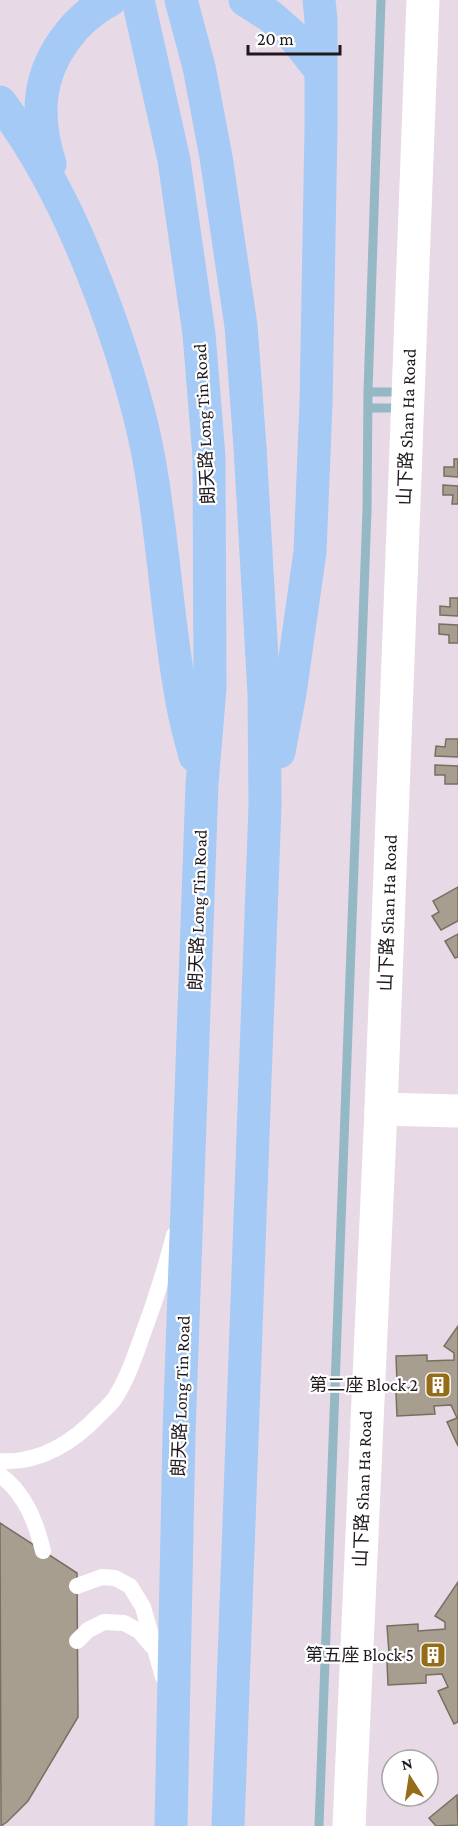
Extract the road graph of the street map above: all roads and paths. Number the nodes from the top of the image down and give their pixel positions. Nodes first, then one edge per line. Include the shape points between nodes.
1 (110, 0) edge
2 (138, 0) edge
3 (181, 0) edge
4 (244, 0) edge
5 (319, 0) edge
6 (423, 0) edge
7 (321, 71) junction
8 (0, 102) edge
9 (62, 203) junction
10 (202, 784) junction
11 (265, 806) junction
12 (381, 1109) junction
13 (458, 1111) edge
14 (188, 1183) junction
15 (0, 1461) edge
16 (0, 1474) edge
17 (43, 1551) dead end
18 (76, 1586) dead end
19 (77, 1641) dead end
20 (157, 1651) junction
21 (174, 1731) junction
22 (171, 1826) edge
23 (228, 1826) edge
24 (349, 1826) edge

1 - 9 main road via 79,22 46,76 41,115 43,136
2 - 10 main road, 朗天路 Long Tin Road via 174,160 200,334 209,457 210,687
3 - 11 main road via 216,156 241,326 264,693
4 - 7 main road via 295,38
5 - 7 main road
6 - 12 street, 山下路 Shan Ha Road
7 - 11 main road via 310,552 290,693
8 - 9 main road
9 - 10 main road via 98,286 136,400 150,465 180,691
10 - 14 main road, 朗天路 Long Tin Road
11 - 23 main road
12 - 13 street
12 - 24 street, 山下路 Shan Ha Road
14 - 15 lane via 159,1292 128,1376 114,1400 88,1427 58,1448 30,1459
14 - 21 main road, 朗天路 Long Tin Road
16 - 17 lane via 28,1508
18 - 20 lane via 102,1577 115,1578 130,1586 143,1606
19 - 20 lane via 104,1622 124,1623
20 - 21 lane
21 - 22 main road, 朗天路 Long Tin Road

